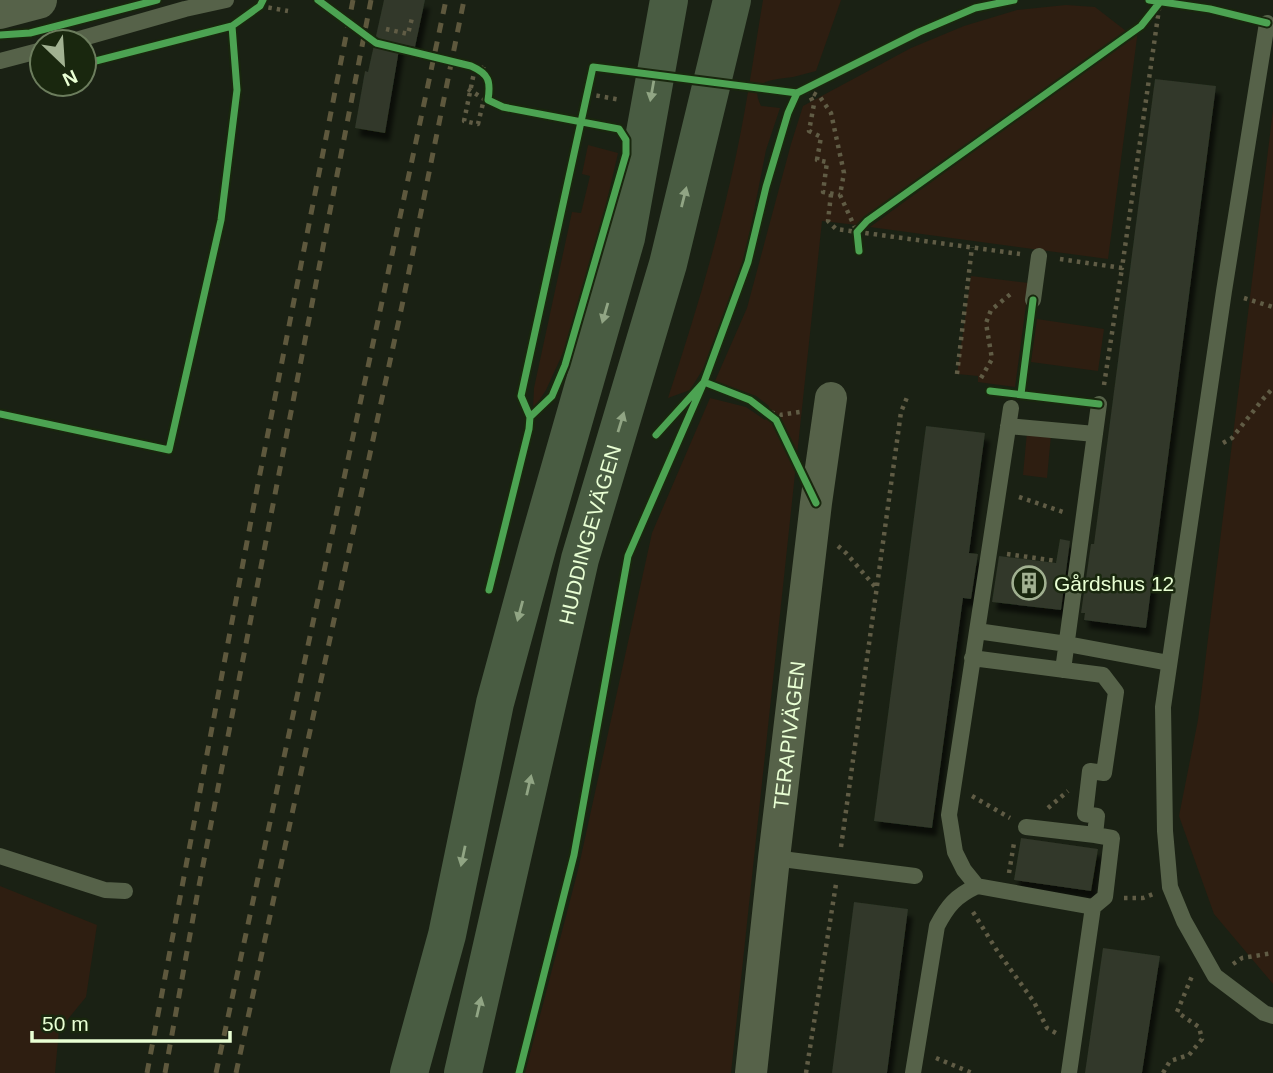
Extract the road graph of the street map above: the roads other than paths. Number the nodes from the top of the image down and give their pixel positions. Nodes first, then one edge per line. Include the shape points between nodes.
1 (38, 0) edge
2 (226, 0) edge
3 (668, 0) edge
4 (732, 0) edge
5 (0, 10) edge
6 (1267, 23) dead end
7 (98, 34) edge
8 (28, 54) edge
9 (0, 61) edge
10 (1038, 264) road end
11 (1033, 300) dead end
12 (831, 398) dead end
13 (1099, 404) dead end
14 (1011, 408) dead end
15 (1008, 426) junction
16 (1095, 433) junction
17 (977, 631) junction
18 (1067, 644) junction
19 (1107, 652) junction
20 (972, 658) junction
21 (1170, 663) junction
22 (1063, 670) junction
23 (1103, 676) junction
24 (1026, 827) road end
25 (1095, 835) junction
26 (0, 856) edge
27 (774, 858) junction
28 (915, 876) dead end
29 (971, 889) junction
30 (125, 891) dead end
31 (1093, 907) junction
32 (1273, 1016) edge
33 (410, 1073) edge
34 (463, 1073) edge
35 (751, 1073) edge
36 (913, 1073) edge
37 (1069, 1073) edge

1 - 5 street
2 - 7 lane
3 -> 33 main road via 626,237 495,703 447,935
34 -> 4 main road, HUDDINGEVÄGEN via 580,559 668,264
6 - 21 lane
8 - 9 lane
10 - 11 lane
12 - 27 street, TERAPIVÄGEN
13 - 16 lane
14 - 15 lane
15 - 16 lane
15 - 17 lane
16 - 18 lane
17 - 18 lane
17 - 20 lane
18 - 19 lane
18 - 22 lane
19 - 21 lane
19 - 23 lane
20 - 22 lane
20 - 29 lane via 949,815 955,852
21 - 32 lane via 1163,707 1170,887 1215,976
22 - 23 lane
23 - 25 lane via 1116,692 1104,773 1090,771 1086,814 1097,816
24 - 25 lane
25 - 31 lane via 1112,838 1105,897
26 - 30 lane via 106,890
27 - 28 lane
27 - 35 street, TERAPIVÄGEN
29 - 31 lane
29 - 36 lane via 947,907 937,926
31 - 37 lane

